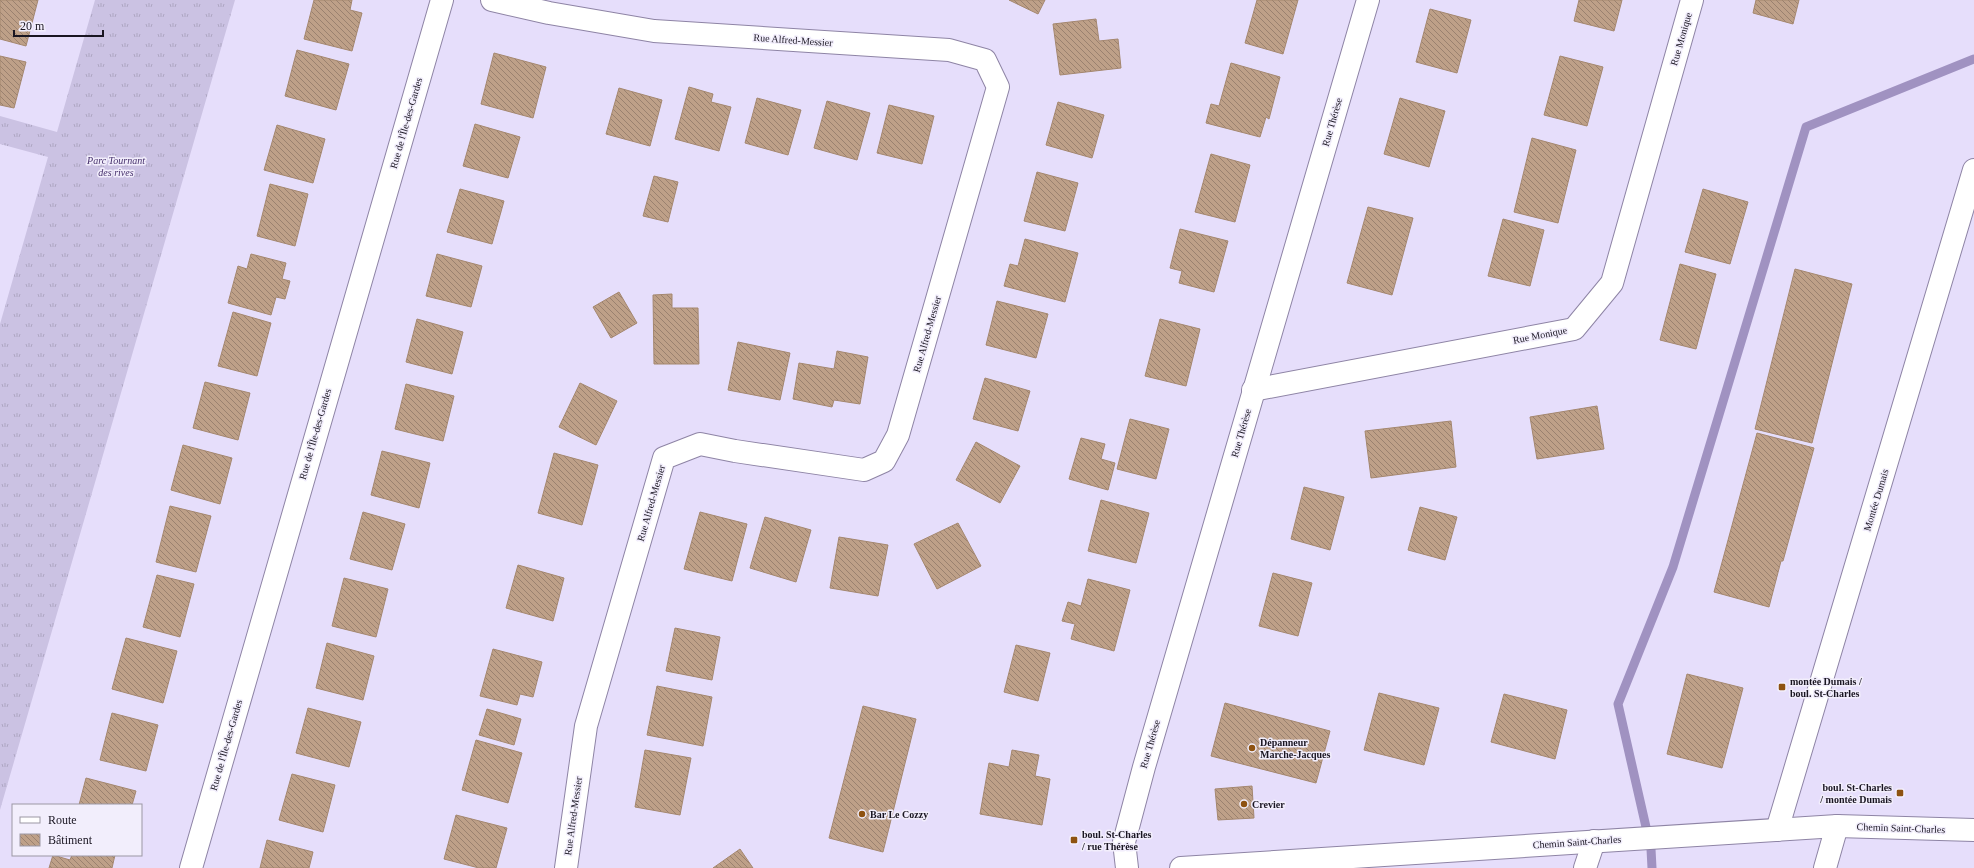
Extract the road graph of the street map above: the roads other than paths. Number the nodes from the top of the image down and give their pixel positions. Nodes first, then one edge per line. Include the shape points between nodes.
1 (442, 0) edge
2 (492, 0) edge
3 (1368, 0) edge
4 (1692, 0) edge
5 (1974, 170) edge
6 (1253, 390) junction
7 (1837, 826) junction
8 (1777, 830) junction
9 (1974, 830) edge
10 (1594, 841) junction
11 (191, 868) edge
12 (566, 868) edge
13 (1127, 868) edge
14 (1181, 868) edge
15 (1585, 868) edge
16 (1825, 868) edge

1 - 11 street, Rue de l'Île-des-Gardes
2 - 12 street, Rue Alfred-Messier via 549,13 654,31 949,50 985,60 998,86 898,435 884,461 864,470 700,444 664,458 586,726
3 - 6 street, Rue Thérèse
4 - 6 street, Rue Monique via 1612,283 1574,329
5 - 8 street, Montée Dumais
6 - 13 street, Rue Thérèse via 1124,842
7 - 8 street, Chemin Saint-Charles
7 - 9 street, Chemin Saint-Charles
7 - 16 street
8 - 10 street, Chemin Saint-Charles
10 - 14 street, Chemin Saint-Charles
10 - 15 street

